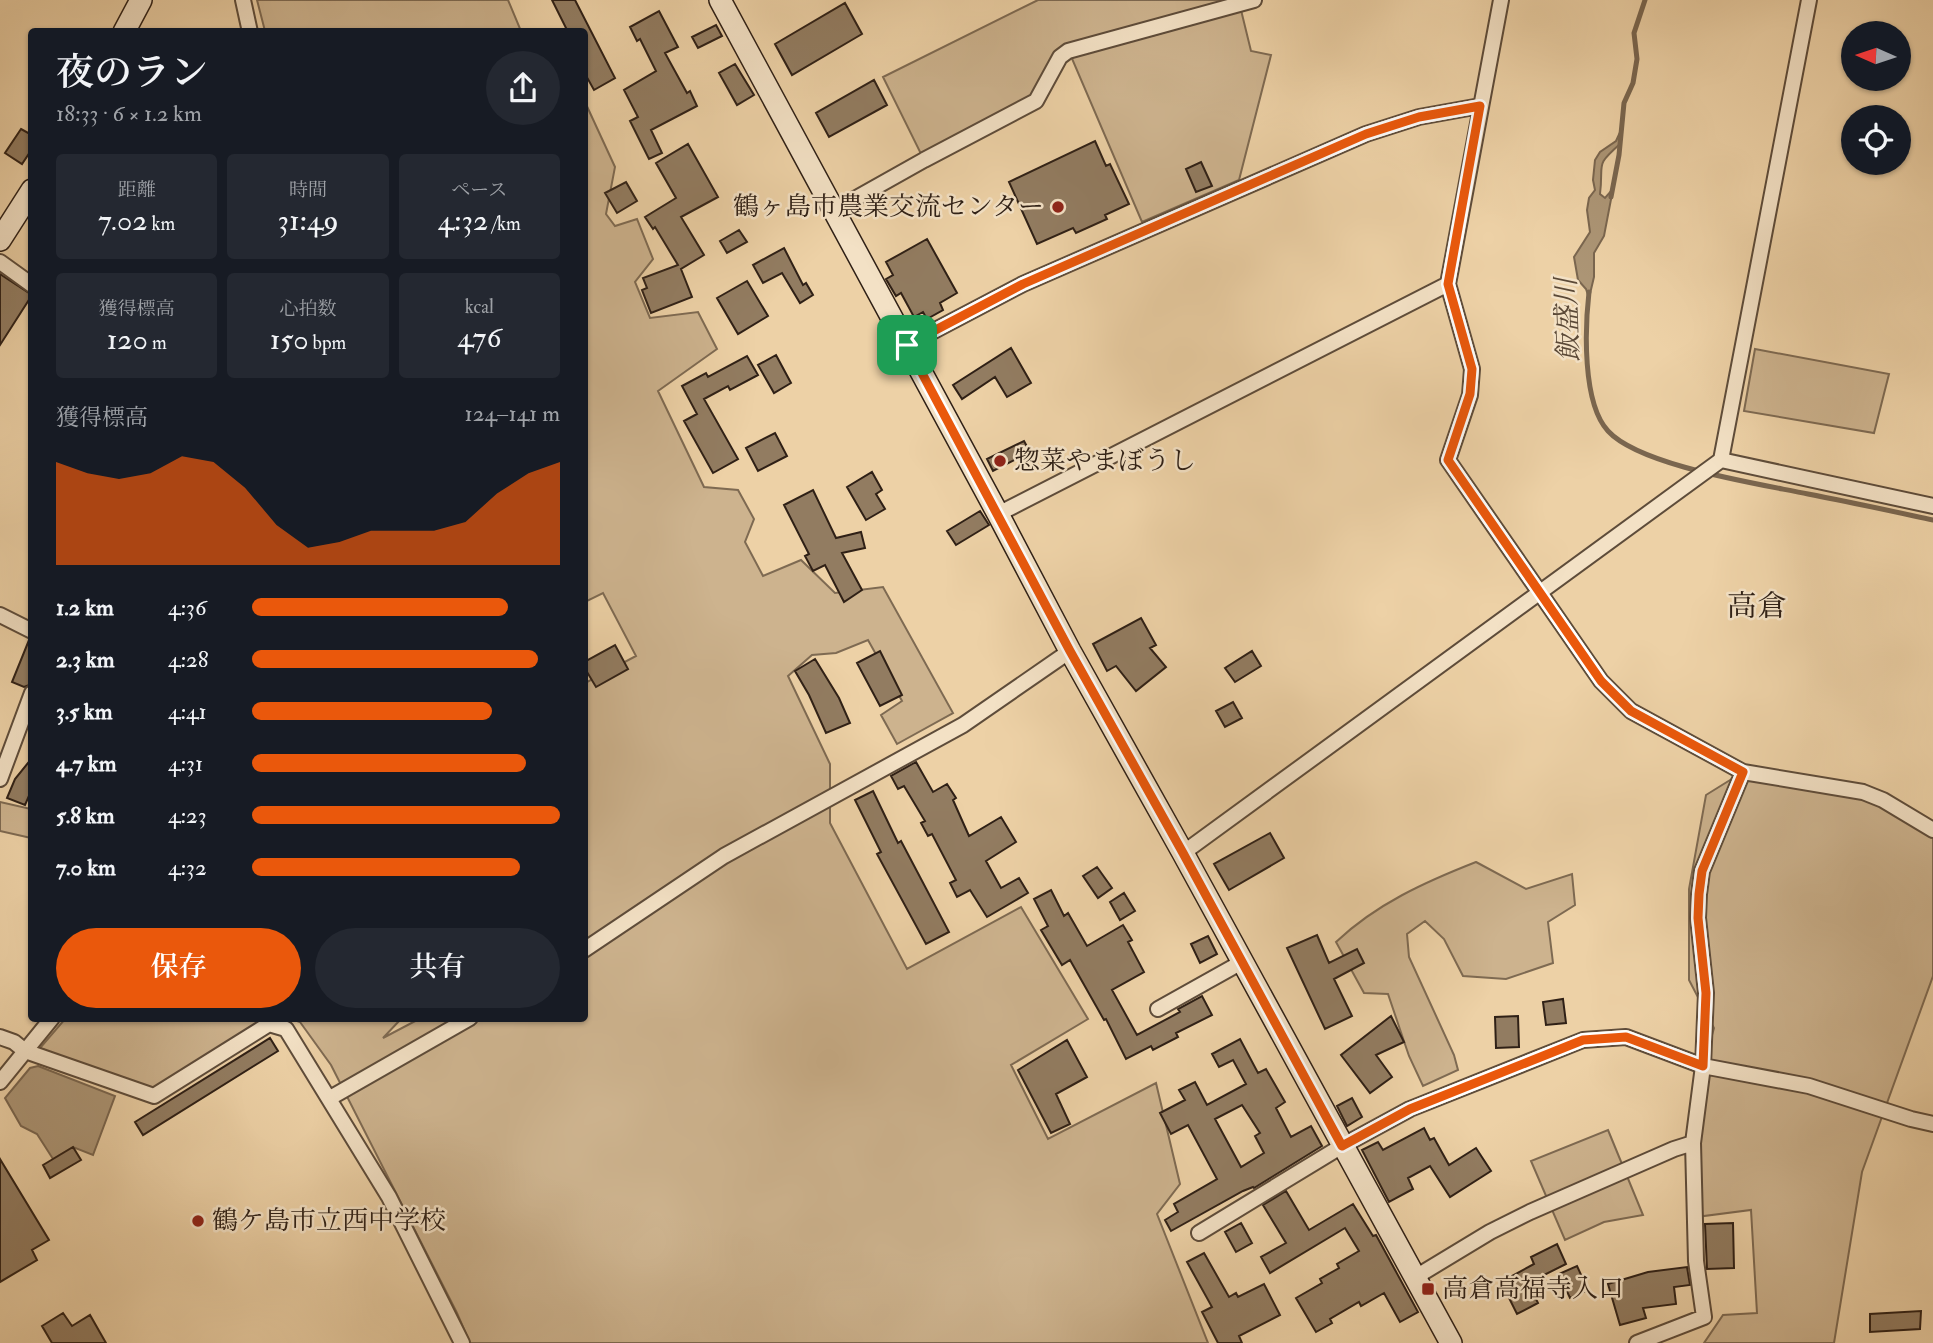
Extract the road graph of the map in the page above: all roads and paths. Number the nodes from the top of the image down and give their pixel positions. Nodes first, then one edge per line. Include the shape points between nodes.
1 (141, 0) edge
2 (243, 0) edge
3 (720, 0) edge
4 (1254, 0) edge
5 (1501, 0) edge
6 (1809, 0) edge
7 (126, 28) edge
8 (249, 28) edge
9 (1480, 106) junction
10 (28, 196) edge
11 (835, 210) junction
12 (0, 240) edge
13 (0, 262) edge
14 (28, 282) edge
15 (1448, 284) junction
16 (907, 345) junction
17 (1721, 460) junction
18 (1933, 506) edge
19 (998, 514) junction
20 (1539, 595) junction
21 (0, 615) edge
22 (28, 629) edge
23 (1070, 651) junction
24 (28, 703) edge
25 (1743, 772) junction
26 (0, 779) edge
27 (1933, 830) edge
28 (1183, 853) junction
29 (588, 947) edge
30 (1242, 962) junction
31 (1158, 1009) dead end
32 (49, 1022) edge
33 (463, 1022) edge
34 (0, 1037) edge
35 (25, 1051) junction
36 (1703, 1066) junction
37 (0, 1082) edge
38 (330, 1098) junction
39 (1933, 1124) edge
40 (1693, 1143) junction
41 (1342, 1146) junction
42 (1199, 1233) dead end
43 (1414, 1278) junction
44 (462, 1343) edge
45 (1451, 1343) edge
46 (1637, 1343) edge

1 - 7 street
2 - 8 street
3 - 11 street
4 - 11 street via 1068,51 1060,57 1036,102
5 - 9 street
6 - 17 street
9 - 15 street
9 - 16 street via 1419,117 1366,134 1023,284
10 - 12 street
11 - 16 street
13 - 14 street
15 - 19 street
15 - 20 street via 1472,369 1470,394 1448,460
16 - 19 street
17 - 18 street
17 - 20 street
19 - 23 street
20 - 25 street via 1601,681 1631,711
20 - 28 street
21 - 22 street
23 - 28 street
23 - 29 street via 963,725 724,856
24 - 26 street
25 - 27 street via 1863,792
25 - 36 street via 1702,871 1698,918 1706,993
28 - 30 street
30 - 31 street
30 - 41 street
32 - 35 street
33 - 38 street
34 - 35 street
35 - 37 street
35 - 38 street via 154,1096 269,1024 286,1029
36 - 39 street via 1810,1086
36 - 40 street
36 - 41 street via 1626,1037 1583,1040 1410,1109
38 - 44 street via 389,1197
40 - 43 street via 1530,1212
40 - 46 street via 1696,1261 1704,1317
41 - 42 street
41 - 43 street
43 - 45 street

